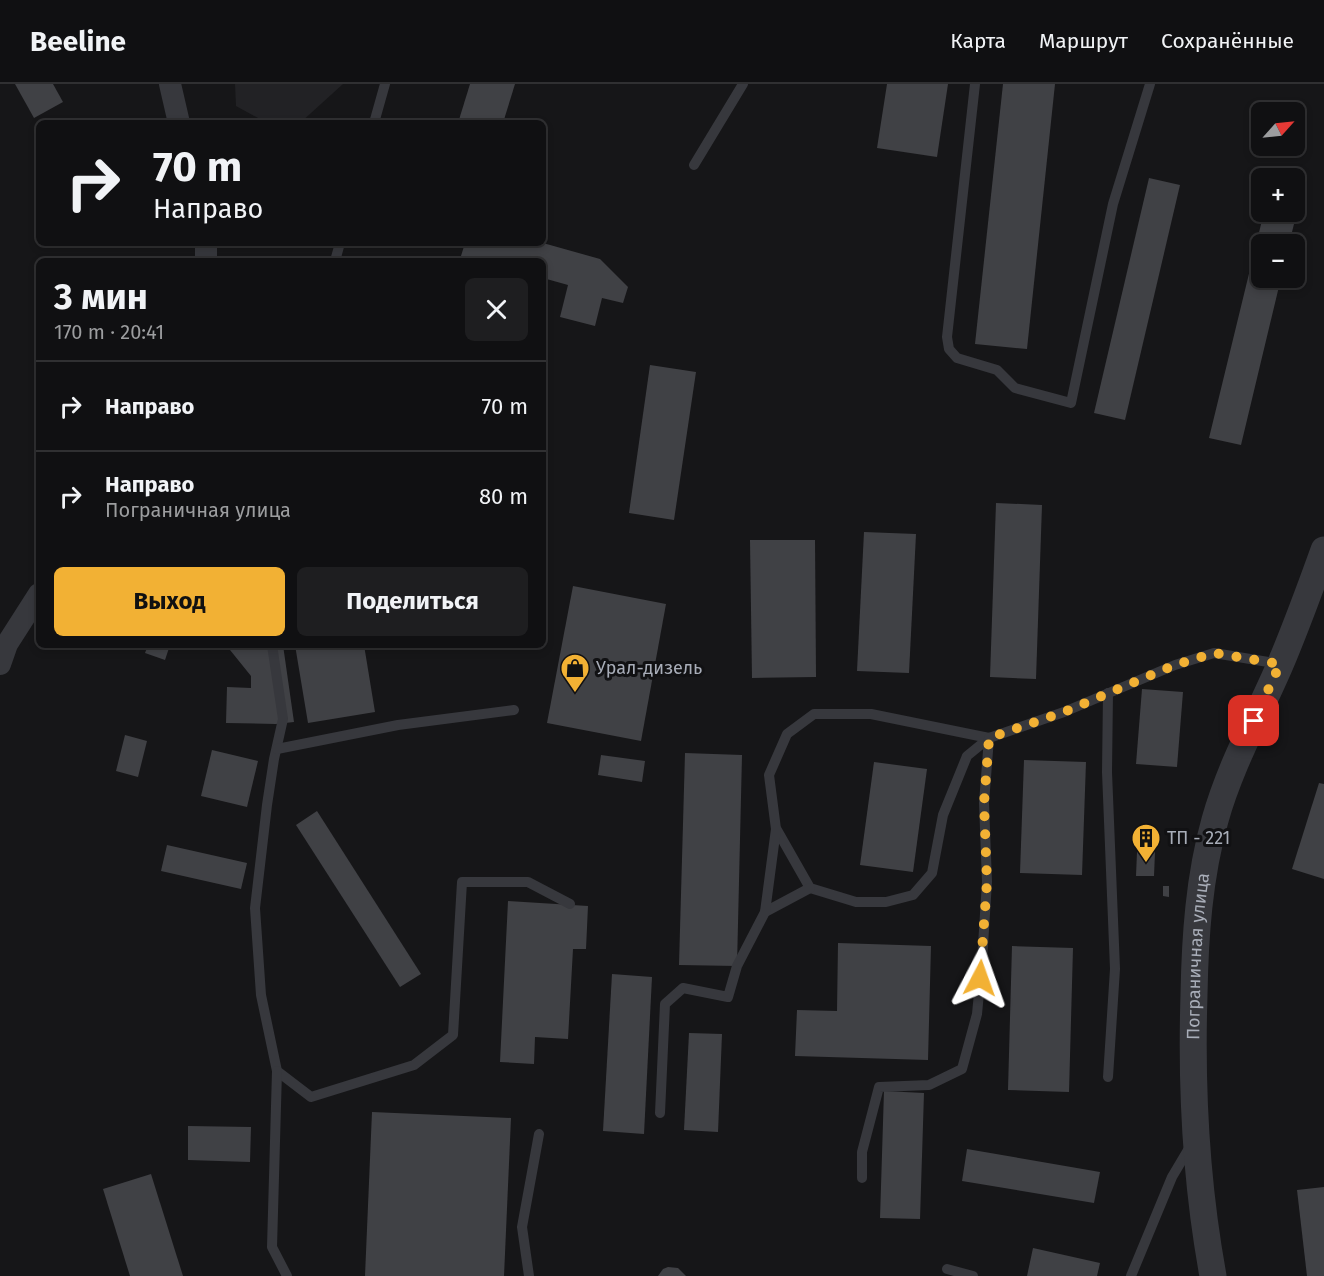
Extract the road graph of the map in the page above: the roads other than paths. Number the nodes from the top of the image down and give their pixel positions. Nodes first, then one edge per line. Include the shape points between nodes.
1 (170, 84) edge
2 (385, 84) edge
3 (743, 84) edge
4 (975, 84) edge
5 (1150, 84) edge
6 (178, 120) edge
7 (375, 120) edge
8 (694, 165) dead end
9 (1324, 550) edge
10 (36, 599) edge
11 (272, 648) edge
12 (0, 662) edge
13 (1280, 664) junction
14 (1108, 693) junction
15 (514, 710) dead end
16 (989, 738) junction
17 (277, 749) junction
18 (776, 829) junction
19 (810, 888) junction
20 (570, 904) dead end
21 (765, 912) junction
22 (277, 1071) junction
23 (1108, 1077) dead end
24 (660, 1113) dead end
25 (539, 1134) dead end
26 (1196, 1137) junction
27 (862, 1178) dead end
28 (947, 1269) dead end
29 (287, 1276) edge
30 (529, 1276) edge
31 (973, 1276) edge
32 (1131, 1276) edge
33 (1214, 1276) edge

1 - 6 street
2 - 7 lane
3 - 8 lane
4 - 5 lane via 946,337 949,349 957,358 997,370 1015,388 1071,403 1113,204
9 - 13 street, Пограничная улица
10 - 12 street
11 - 17 lane via 283,719
13 - 14 lane via 1214,653
13 - 26 street, Пограничная улица via 1225,788 1207,854 1195,969
14 - 16 lane
14 - 23 lane via 1115,969
15 - 17 lane via 398,725
16 - 18 lane via 871,714 814,714 787,734 769,775
16 - 19 lane via 967,756 943,815 932,873 912,895 886,902 856,902
16 - 27 lane via 984,803 987,882 977,1014 962,1068 929,1085 879,1087 862,1152
17 - 22 lane via 255,908 261,994
18 - 19 lane
18 - 21 lane
19 - 21 lane
20 - 22 lane via 528,882 462,882 453,1035 414,1065 311,1097
21 - 24 lane via 737,966 728,997 683,988 665,1004
22 - 29 lane via 272,1247
25 - 30 lane via 522,1227
26 - 32 lane via 1172,1177
26 - 33 street, Пограничная улица
28 - 31 lane

